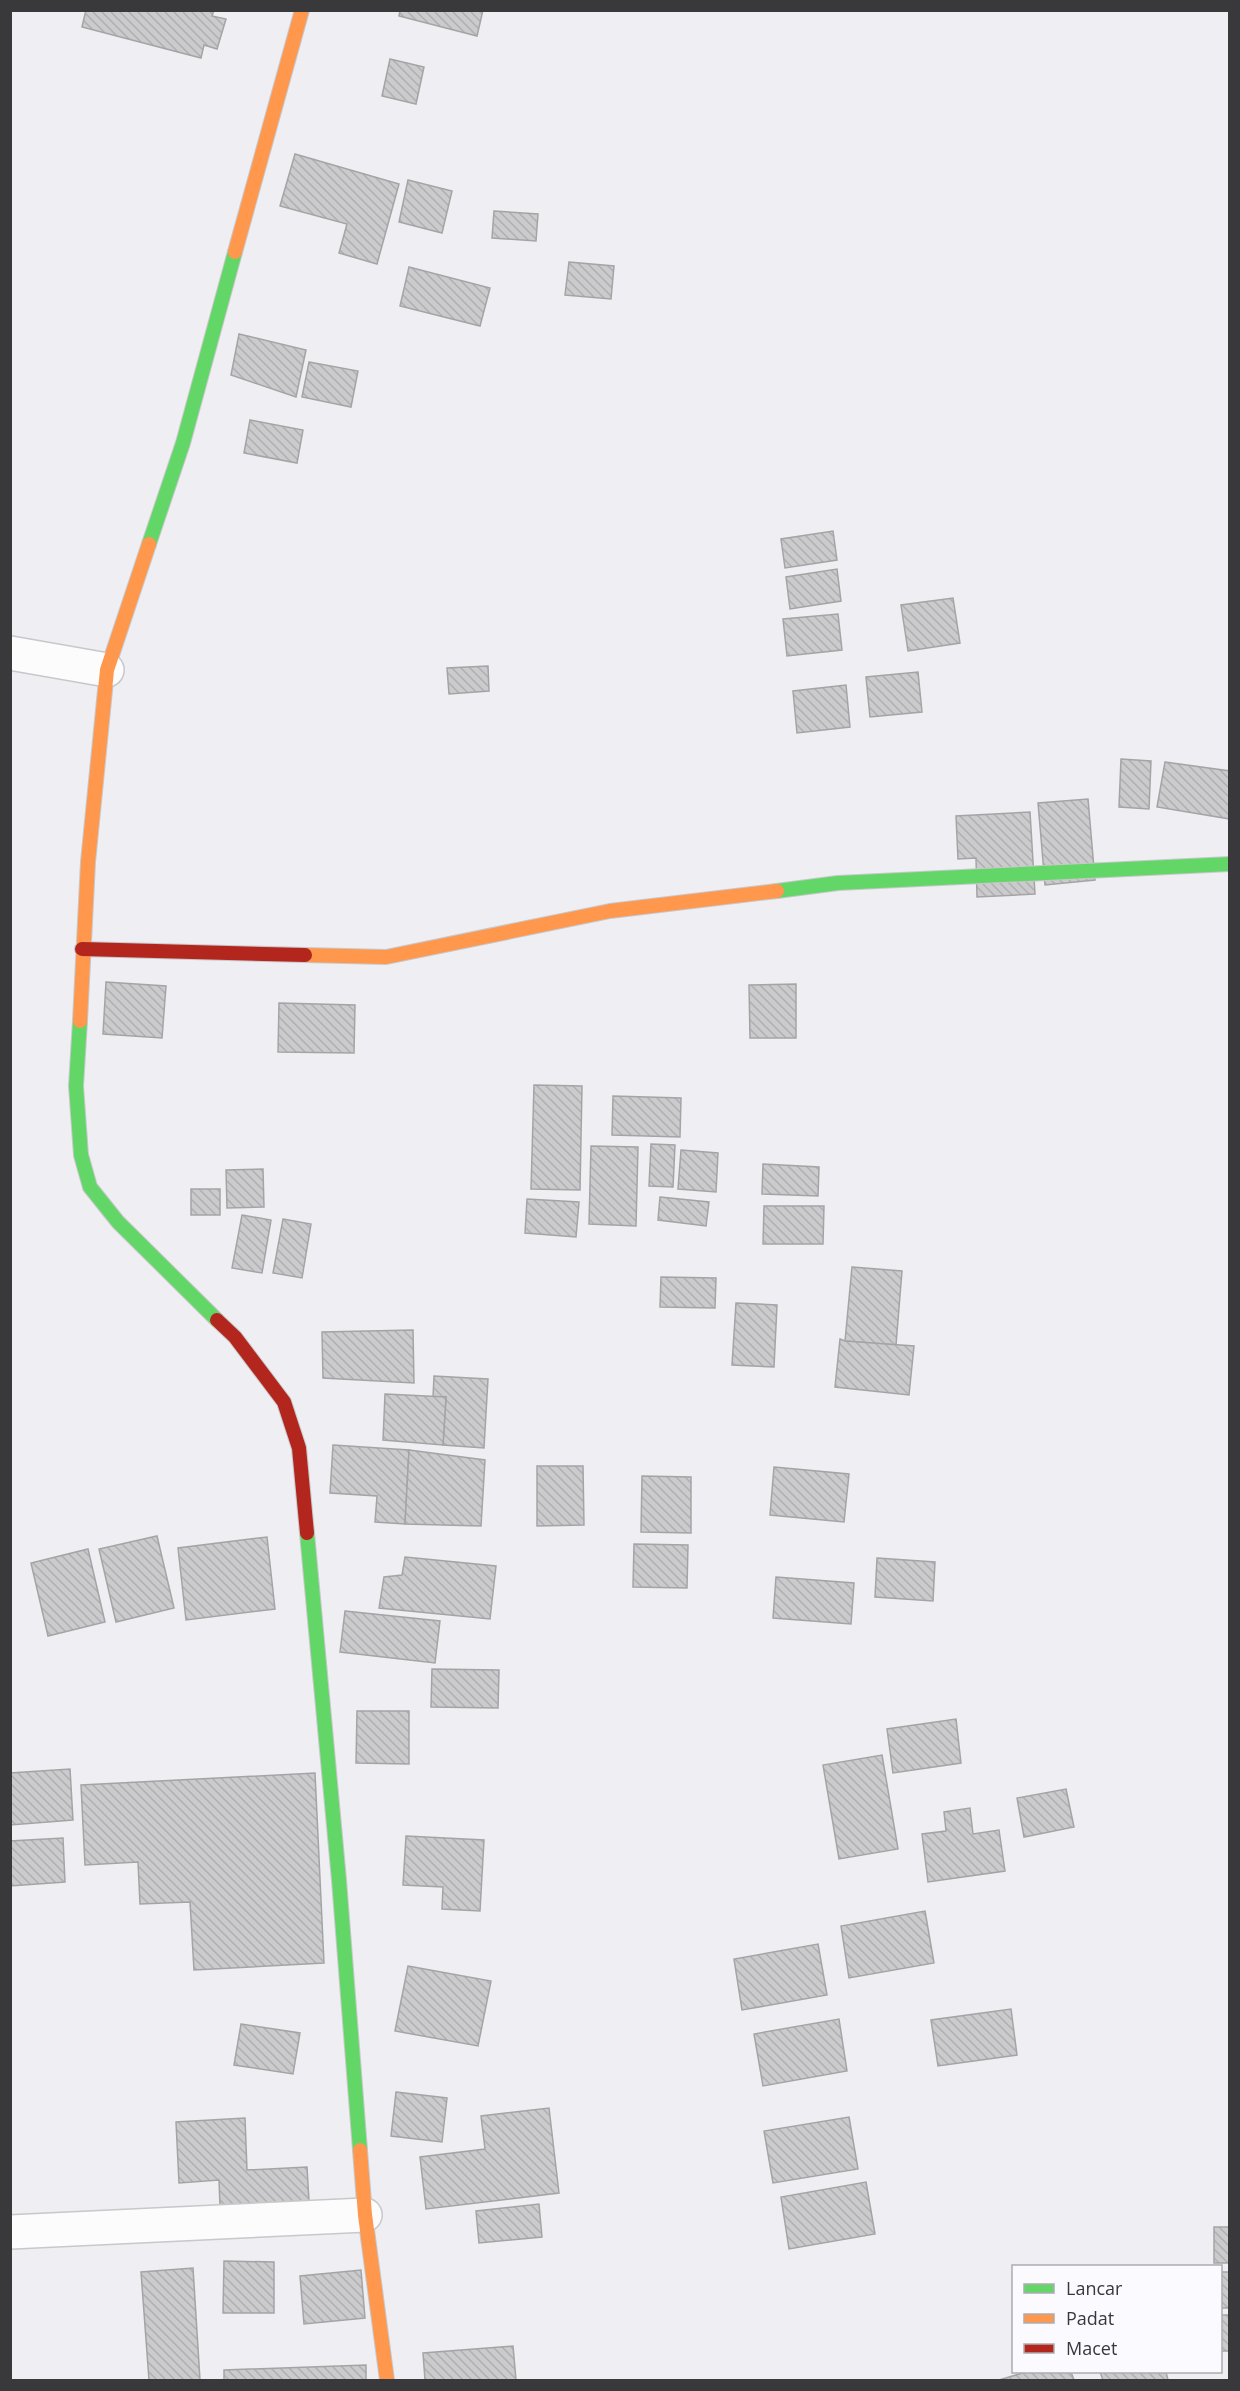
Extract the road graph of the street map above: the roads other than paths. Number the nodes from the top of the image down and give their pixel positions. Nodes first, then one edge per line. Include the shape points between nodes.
1 (302, 10) edge
2 (10, 653) edge
3 (106, 670) junction
4 (1230, 864) edge
5 (82, 949) junction
6 (365, 2215) junction
7 (10, 2232) edge
8 (387, 2380) edge

1 - 3 street via 183,443
2 - 3 street
3 - 5 street
4 - 5 street via 838,883 610,911 386,957
5 - 6 street via 77,1124 90,1186 118,1222 235,1336 284,1402 299,1448
6 - 7 street
6 - 8 street

